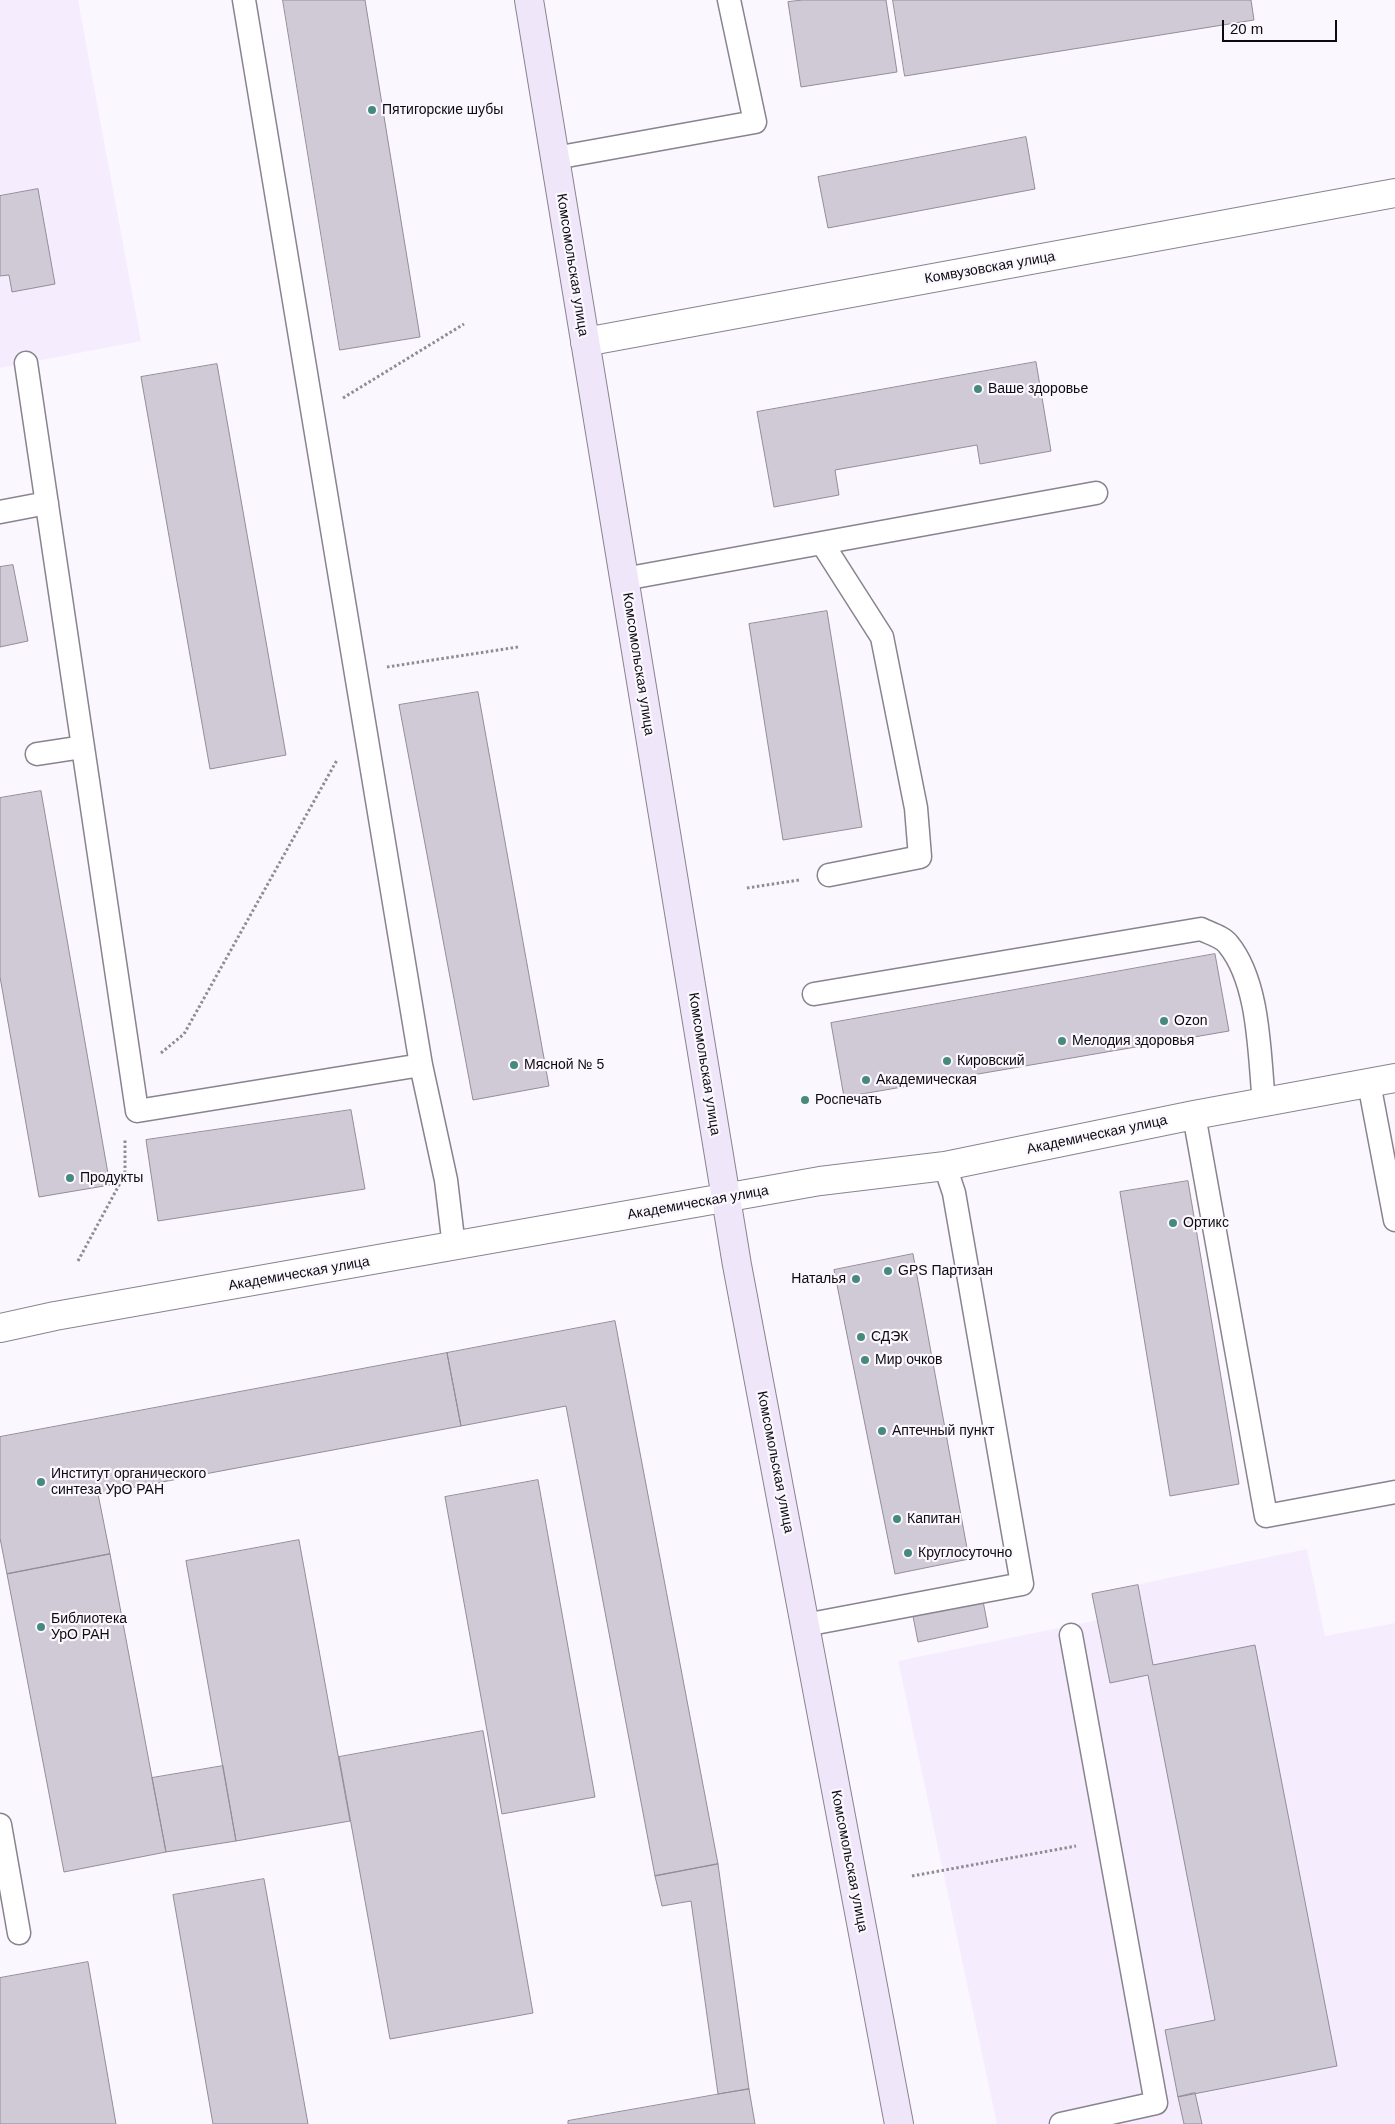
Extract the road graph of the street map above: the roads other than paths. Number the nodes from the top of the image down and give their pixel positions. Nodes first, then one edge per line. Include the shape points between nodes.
1 (244, 0) edge
2 (529, 0) edge
3 (729, 0) edge
4 (555, 158) junction
5 (1395, 193) edge
6 (585, 342) junction
7 (26, 363) dead end
8 (1096, 492) dead end
9 (47, 503) junction
10 (0, 512) edge
11 (822, 543) junction
12 (624, 579) junction
13 (83, 747) junction
14 (37, 754) dead end
15 (829, 875) road end
16 (814, 994) dead end
17 (421, 1066) junction
18 (1382, 1080) edge
19 (1264, 1103) junction
20 (1194, 1115) junction
21 (945, 1166) junction
22 (726, 1198) junction
23 (1395, 1220) edge
24 (454, 1247) junction
25 (0, 1328) edge
26 (1395, 1492) edge
27 (805, 1625) junction
28 (1071, 1635) dead end
29 (0, 1825) edge
30 (19, 1933) dead end
31 (899, 2124) edge
32 (1061, 2124) edge

1 - 17 lane
2 - 4 main road, Комсомольская улица
3 - 4 lane via 755,122
4 - 6 main road, Комсомольская улица
5 - 6 street, Комвузовская улица
6 - 12 main road, Комсомольская улица
7 - 9 lane
8 - 11 lane
9 - 10 lane
9 - 13 lane
11 - 12 lane
11 - 15 lane via 882,637 916,808 920,857
12 - 22 main road, Комсомольская улица
13 - 14 lane
13 - 17 lane via 137,1111
16 - 19 lane via 1201,929 1227,942 1245,973 1253,1000
17 - 24 lane via 446,1180
18 - 19 street, Академическая улица
18 - 23 lane
19 - 20 street, Академическая улица
20 - 21 street, Академическая улица
20 - 26 lane via 1266,1516
21 - 22 street, Академическая улица via 820,1181
21 - 27 lane via 954,1193 1022,1584
22 - 24 street, Академическая улица
22 - 27 main road, Комсомольская улица
24 - 25 street, Академическая улица
27 - 31 main road, Комсомольская улица
28 - 32 lane via 1156,2103
29 - 30 lane

